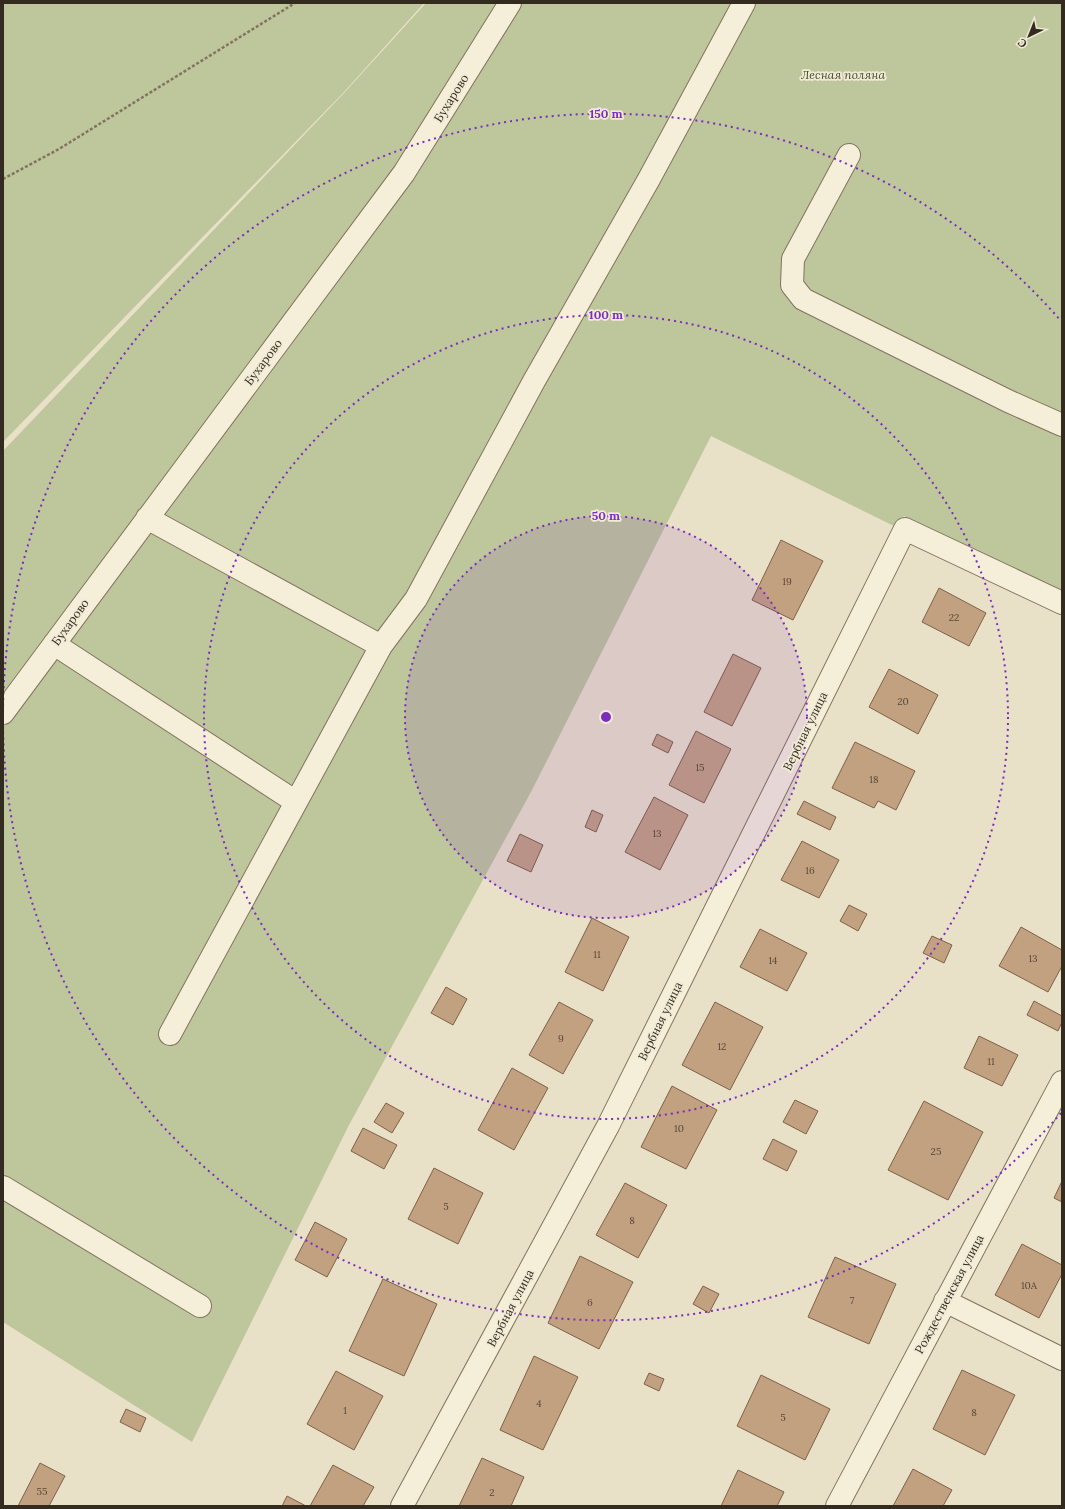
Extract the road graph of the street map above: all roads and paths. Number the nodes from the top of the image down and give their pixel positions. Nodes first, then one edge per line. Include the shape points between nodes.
1 (295, 3) edge
2 (510, 3) edge
3 (744, 3) edge
4 (849, 155) dead end
5 (3, 179) edge
6 (1062, 425) edge
7 (147, 518) junction
8 (1062, 603) edge
9 (54, 644) junction
10 (381, 646) junction
11 (3, 713) edge
12 (296, 802) junction
13 (170, 1034) dead end
14 (1062, 1082) edge
15 (3, 1187) edge
16 (945, 1301) junction
17 (200, 1306) dead end
18 (1062, 1359) edge
19 (402, 1506) edge
20 (837, 1506) edge

1 - 5 path via 59,149
2 - 7 street, Бухарово via 404,173
3 - 10 street via 416,599
4 - 6 street via 793,259 792,285 803,299 1008,401
7 - 9 street, Бухарово
7 - 10 street
8 - 19 street, Вербная улица via 905,529 608,1126
9 - 11 street, Бухарово
9 - 12 street
10 - 12 street
12 - 13 street
14 - 16 street, Рождественская улица
15 - 17 street
16 - 18 street
16 - 20 street, Рождественская улица

